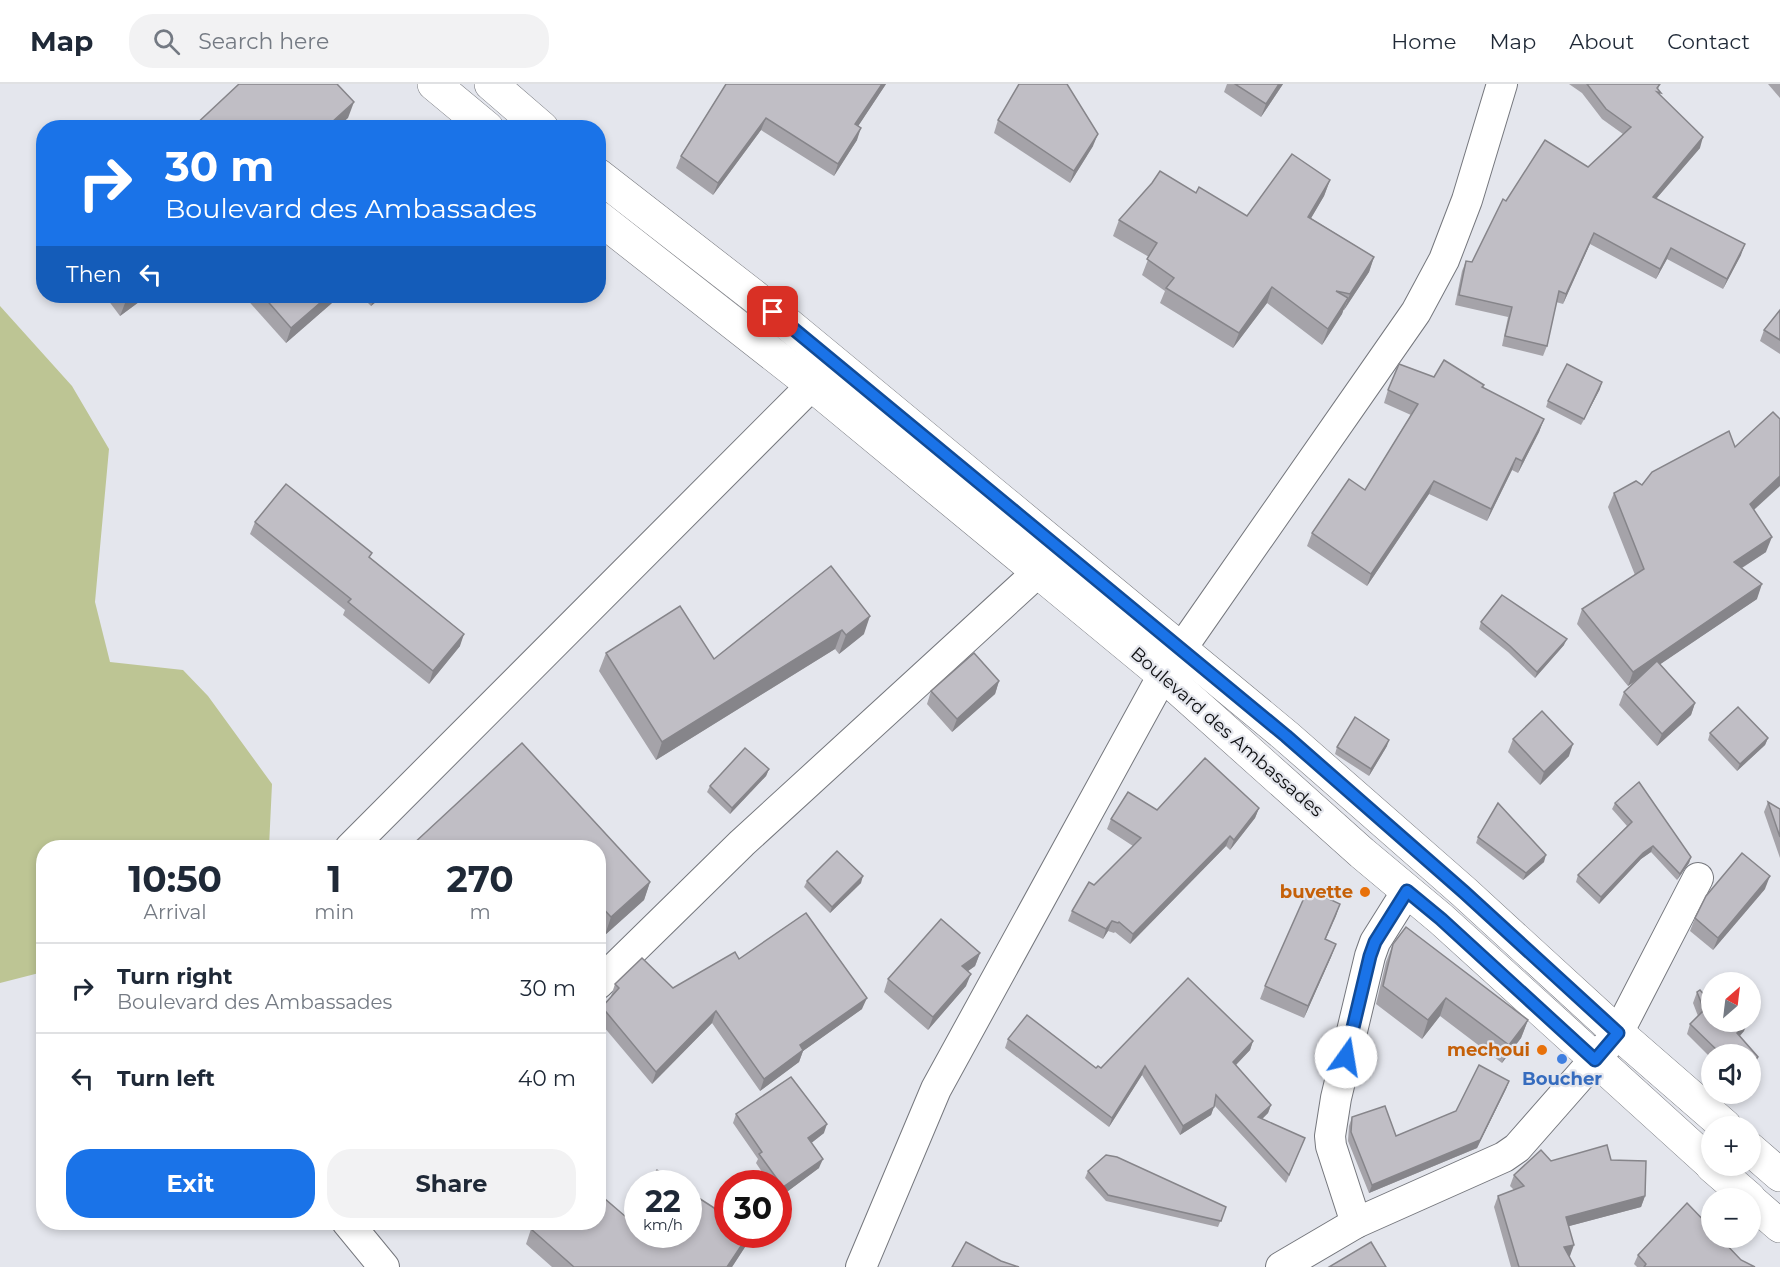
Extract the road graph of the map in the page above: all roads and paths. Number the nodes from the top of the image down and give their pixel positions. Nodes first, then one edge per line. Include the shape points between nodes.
1 (434, 84) edge
2 (491, 84) edge
3 (1502, 84) edge
4 (477, 120) edge
5 (533, 120) edge
6 (606, 181) edge
7 (606, 223) edge
8 (812, 385) junction
9 (1038, 572) junction
10 (1172, 662) junction
11 (358, 840) edge
12 (1698, 878) dead end
13 (1407, 891) junction
14 (606, 976) edge
15 (1618, 1033) junction
16 (1595, 1060) junction
17 (1713, 1116) edge
18 (1701, 1155) edge
19 (1761, 1159) edge
20 (1780, 1175) edge
21 (1724, 1176) edge
22 (1738, 1188) edge
23 (1761, 1209) edge
24 (1356, 1223) junction
25 (1780, 1226) edge
26 (355, 1230) edge
27 (384, 1267) edge
28 (861, 1267) edge
29 (1281, 1267) edge

1 - 4 main road
2 - 5 main road
3 - 10 street via 1467,200 1444,260 1416,312
6 - 10 main road, Boulevard des Ambassades via 754,297
7 - 8 main road, Boulevard des Ambassades
8 - 9 main road, Boulevard des Ambassades
8 - 11 street
9 - 10 main road, Boulevard des Ambassades
9 - 14 street via 742,843
10 - 13 main road, Boulevard des Ambassades via 1259,758
10 - 15 main road, Boulevard des Ambassades via 1387,823
10 - 28 street via 936,1089
12 - 15 street
13 - 16 main road, Boulevard des Ambassades
13 - 24 street via 1370,956 1335,1107 1331,1146
15 - 16 street
15 - 17 main road, Boulevard des Ambassades
16 - 18 main road, Boulevard des Ambassades
16 - 24 street via 1504,1158
19 - 20 main road
21 - 22 main road, Boulevard des Ambassades
23 - 25 main road, Boulevard des Ambassades
24 - 29 street
26 - 27 street

